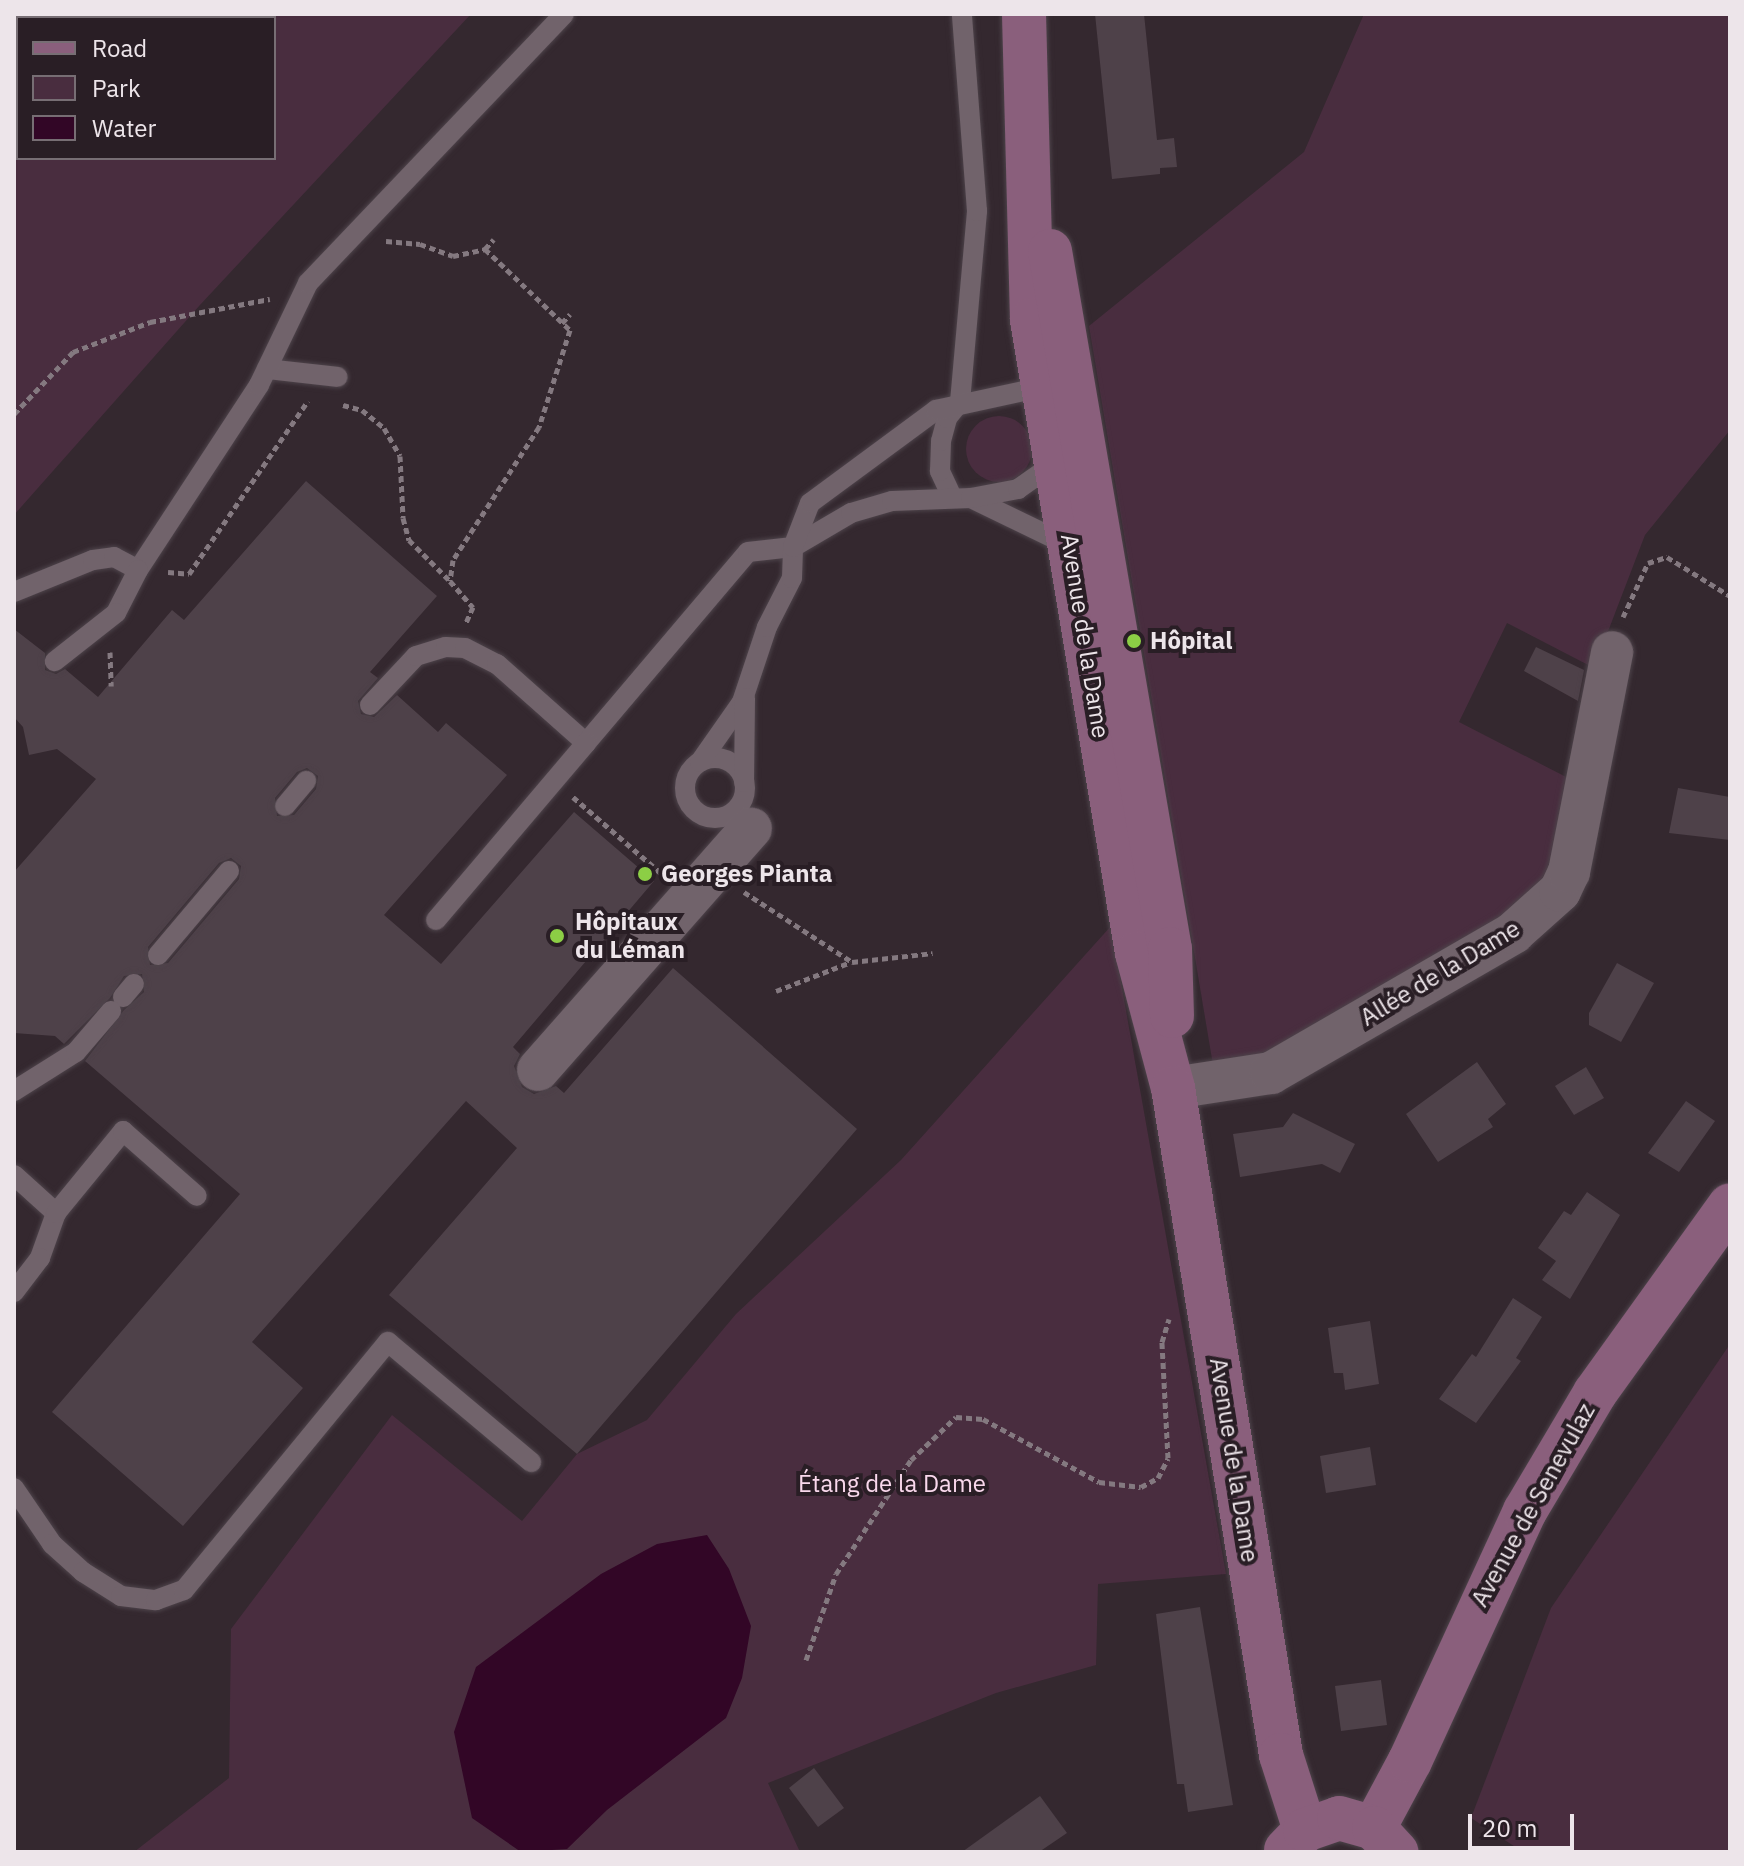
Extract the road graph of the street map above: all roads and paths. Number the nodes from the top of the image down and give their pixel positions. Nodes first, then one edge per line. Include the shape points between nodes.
1 (564, 14) edge
2 (962, 14) edge
3 (1024, 14) edge
4 (349, 238) junction
5 (494, 239) dead end
6 (485, 249) junction
7 (308, 283) junction
8 (570, 314) dead end
9 (562, 323) junction
10 (267, 369) junction
11 (338, 377) dead end
12 (1059, 384) junction
13 (324, 400) dead end
14 (960, 402) junction
15 (337, 404) dead end
16 (14, 414) edge
17 (1070, 449) junction
18 (962, 497) junction
19 (793, 547) junction
20 (1070, 547) junction
21 (138, 570) junction
22 (450, 581) junction
23 (14, 592) edge
24 (1730, 596) edge
25 (465, 648) junction
26 (1612, 652) joint
27 (55, 661) dead end
28 (745, 690) junction
29 (370, 705) dead end
30 (586, 743) junction
31 (700, 762) junction
32 (306, 781) dead end
33 (744, 783) junction
34 (285, 806) dead end
35 (587, 809) dead end
36 (751, 828) dead end
37 (229, 871) dead end
38 (738, 888) dead end
39 (689, 899) junction
40 (436, 920) dead end
41 (933, 953) dead end
42 (158, 955) dead end
43 (852, 962) junction
44 (776, 991) dead end
45 (123, 997) dead end
46 (538, 1070) dead end
47 (1173, 1088) junction
48 (14, 1091) edge
49 (14, 1175) edge
50 (197, 1196) dead end
51 (1730, 1205) edge
52 (56, 1213) junction
53 (14, 1292) edge
54 (1208, 1301) junction
55 (531, 1462) dead end
56 (14, 1488) edge
57 (806, 1660) dead end
58 (1385, 1840) edge
59 (1295, 1841) edge

1 - 4 lane
2 - 14 lane via 977,211
3 - 12 main road, Avenue de la Dame via 1031,179 1053,263
4 - 6 path via 420,244 453,256
4 - 7 lane
5 - 6 path
6 - 9 path
7 - 10 lane
7 - 16 path via 265,301 150,322 73,352
8 - 9 path
9 - 22 path via 570,330 539,427 453,560
10 - 11 lane
10 - 21 lane
12 - 14 lane
12 - 17 main road, Avenue de la Dame
13 - 21 path via 311,397 189,574
14 - 18 lane via 947,418 940,471
14 - 19 lane via 927,415 817,496 805,511
15 - 22 path via 362,410 384,428 400,456 409,540
17 - 18 lane via 1018,489
17 - 20 main road, Avenue de la Dame
17 - 47 main road, Avenue de la Dame via 1170,949
18 - 19 lane via 906,499 864,509
18 - 20 lane
19 - 28 lane via 792,578 767,627
19 - 30 lane via 748,552
20 - 47 main road, Avenue de la Dame via 1137,953
21 - 23 lane via 114,557 93,560
21 - 27 lane via 116,613
22 - 25 path via 473,607 467,615
24 - 26 path via 1667,557 1648,563 1632,589
25 - 29 lane via 446,647 416,656
25 - 30 lane via 497,664
26 - 47 street, Allée de la Dame via 1572,860 1560,891 1513,933 1271,1073
28 - 31 lane via 730,722
28 - 33 lane
30 - 40 lane
31 - 33 lane via 716,758 731,763
31 - 33 lane via 689,773 685,788 689,803 700,814 716,818 731,813 743,797
32 - 34 lane
35 - 39 path
36 - 39 street
37 - 42 lane
38 - 43 path
39 - 46 street
41 - 43 path
43 - 44 path
45 - 48 lane via 76,1052
47 - 54 main road, Avenue de la Dame
49 - 52 lane
50 - 52 lane via 123,1131
51 - 58 main road, Avenue de Senevulaz via 1595,1393 1532,1499
52 - 53 lane via 40,1258
54 - 57 path via 1171,1317 1162,1332 1168,1458 1158,1478 1141,1487 1099,1482 983,1419 956,1417 911,1460 836,1574
54 - 59 main road, Avenue de la Dame
55 - 56 lane via 388,1342 184,1590 156,1600 121,1596 52,1544
58 - 59 main road via 1339,1818

